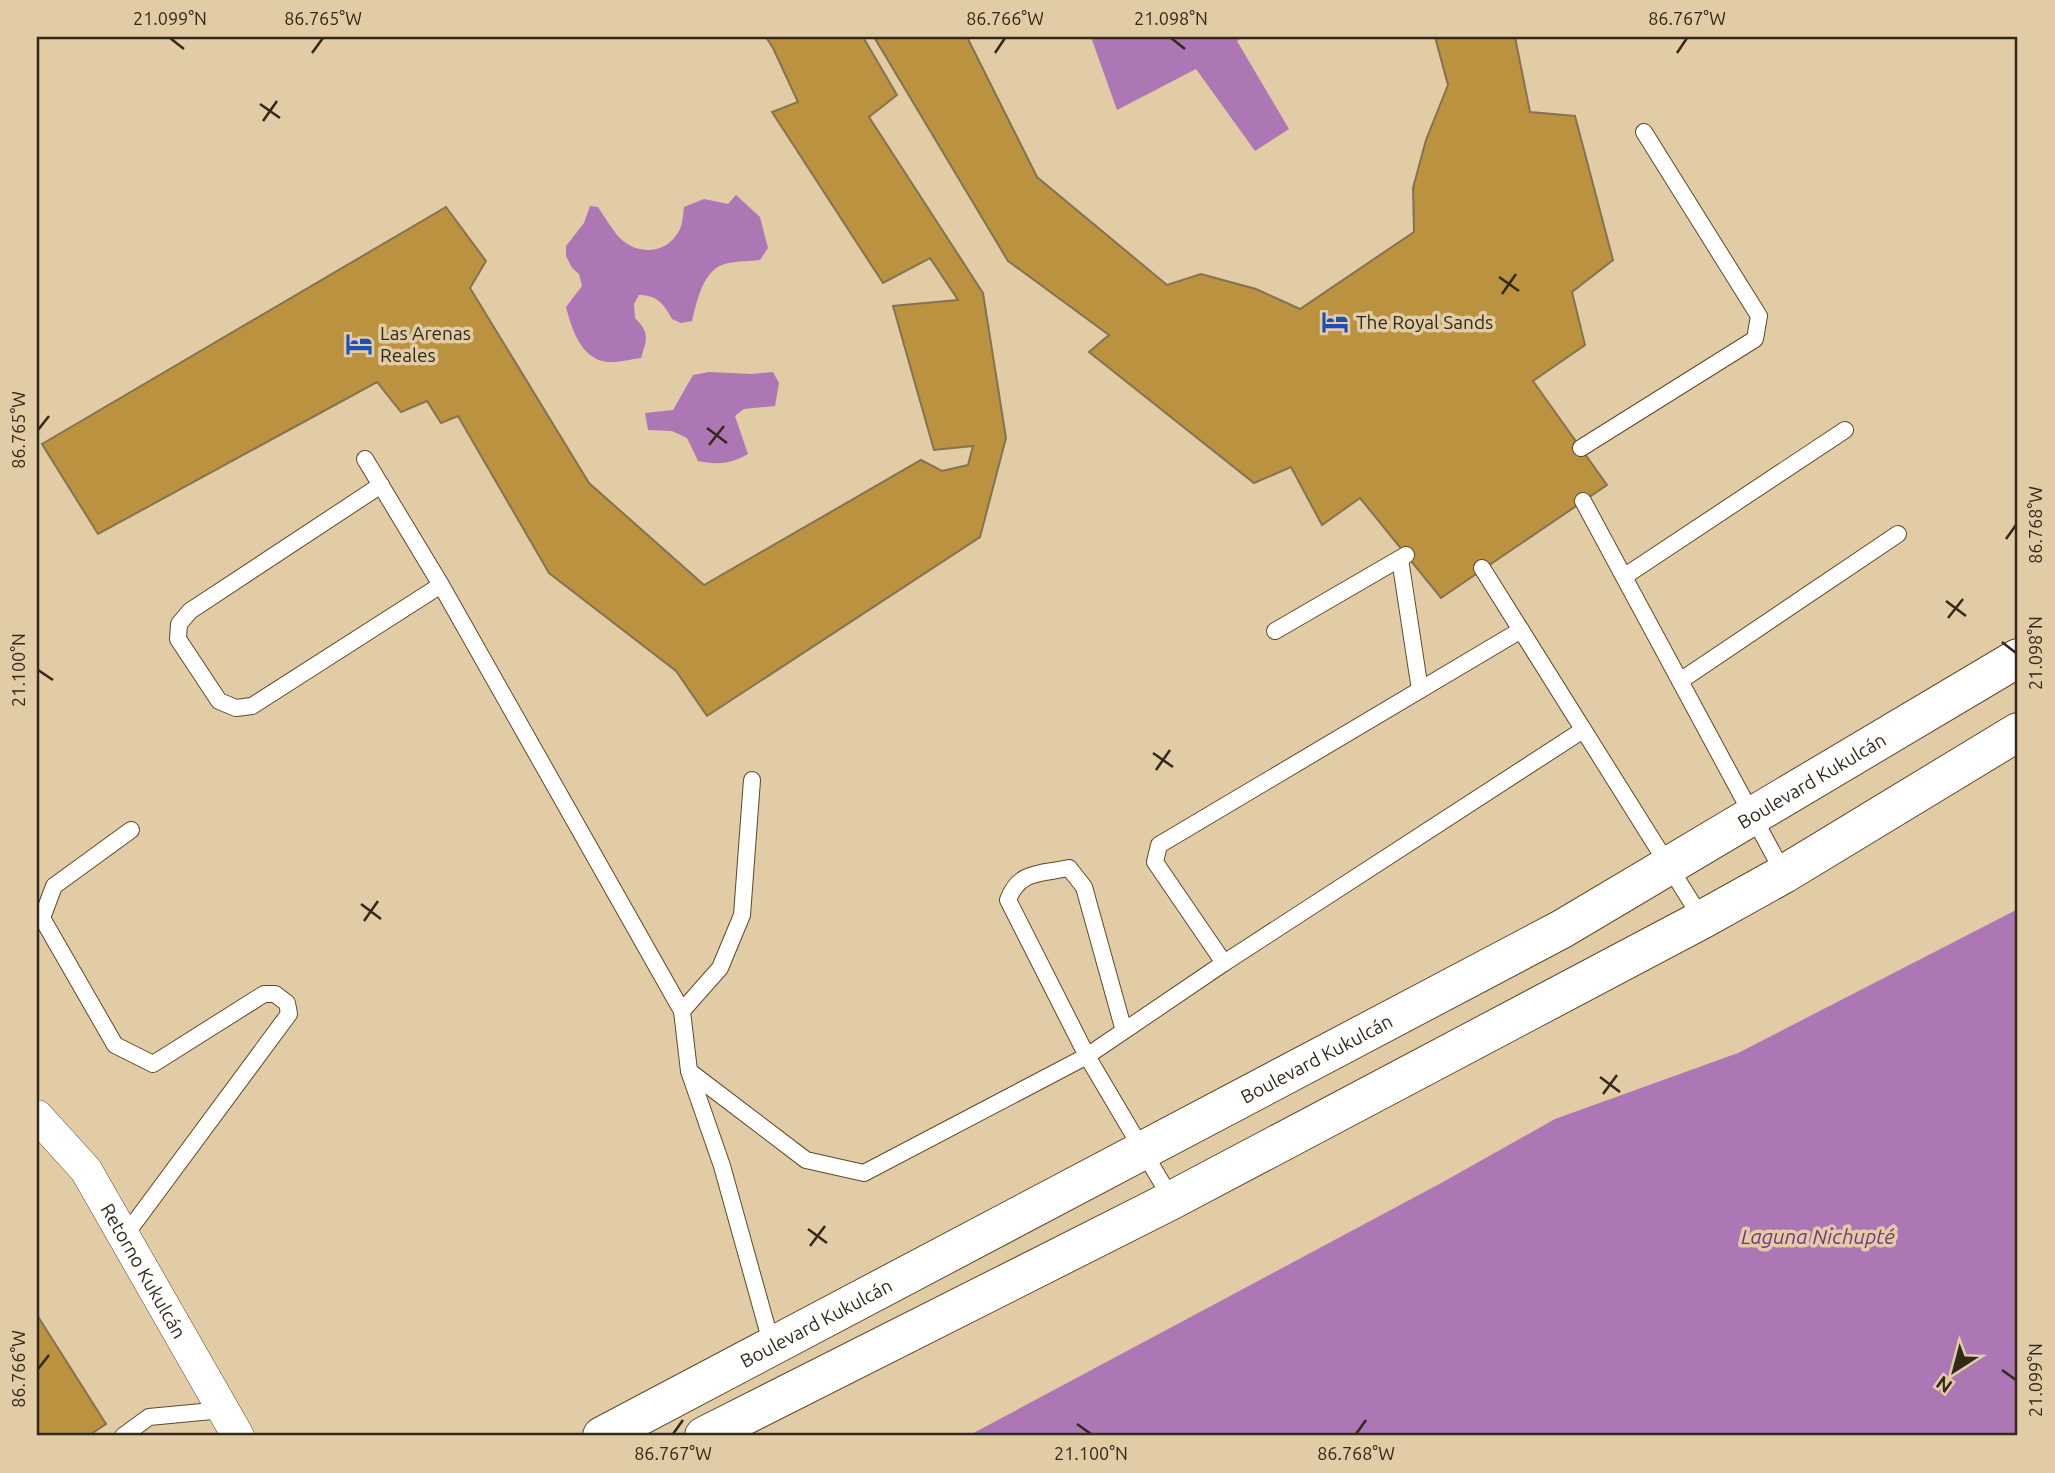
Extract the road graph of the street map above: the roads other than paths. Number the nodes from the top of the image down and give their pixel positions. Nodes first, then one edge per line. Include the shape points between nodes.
1 (1644, 132) dead end
2 (1845, 430) dead end
3 (1581, 448) dead end
4 (365, 459) dead end
5 (381, 485) junction
6 (1583, 501) dead end
7 (1898, 534) dead end
8 (1482, 568) dead end
9 (1625, 576) junction
10 (441, 585) junction
11 (1521, 630) junction
12 (1275, 631) dead end
13 (2018, 658) edge
14 (1679, 681) junction
15 (1420, 690) junction
16 (1583, 730) junction
17 (2018, 732) edge
18 (752, 780) dead end
19 (1755, 816) junction
20 (131, 830) dead end
21 (1668, 866) junction
22 (1784, 874) junction
23 (1703, 919) junction
24 (1224, 963) junction
25 (682, 1011) junction
26 (1124, 1031) junction
27 (1087, 1056) junction
28 (689, 1071) junction
29 (37, 1116) edge
30 (1144, 1151) junction
31 (1172, 1200) junction
32 (124, 1237) junction
33 (772, 1346) junction
34 (231, 1423) edge
35 (123, 1436) edge
36 (602, 1436) edge
37 (704, 1436) edge

1 - 3 lane via 1759,316 1755,339
2 - 9 lane
4 - 5 lane
5 - 10 lane
5 - 10 lane via 190,611 179,624 178,639 219,701 236,708 252,706
6 - 9 lane
7 - 14 lane
8 - 11 lane
9 - 14 lane
10 - 25 lane
11 - 15 lane
11 - 16 lane
12 - 15 lane via 1403,557
13 - 19 main road, Boulevard Kukulcán
14 - 19 lane
15 - 24 lane via 1159,845 1155,862
16 - 21 lane
16 - 24 lane
17 - 22 main road
18 - 25 lane via 742,915 720,968
19 - 21 main road, Boulevard Kukulcán
19 - 22 lane
20 - 32 lane via 54,886 42,918 115,1045 153,1064 264,994 275,994 287,1003 289,1014
21 - 23 lane
21 - 30 main road, Boulevard Kukulcán via 1562,929
22 - 23 main road
23 - 31 main road
24 - 26 lane
25 - 28 lane
26 - 27 lane
26 - 27 lane via 1078,877 1069,868 1022,877 1008,900
27 - 28 lane via 864,1173 806,1160
27 - 30 lane
28 - 33 lane via 722,1166
29 - 32 street, Retorno Kukulcán via 86,1170
30 - 31 lane
30 - 33 main road, Boulevard Kukulcán
31 - 37 main road
32 - 34 street, Retorno Kukulcán
33 - 36 main road, Boulevard Kukulcán
34 - 35 lane via 149,1417

